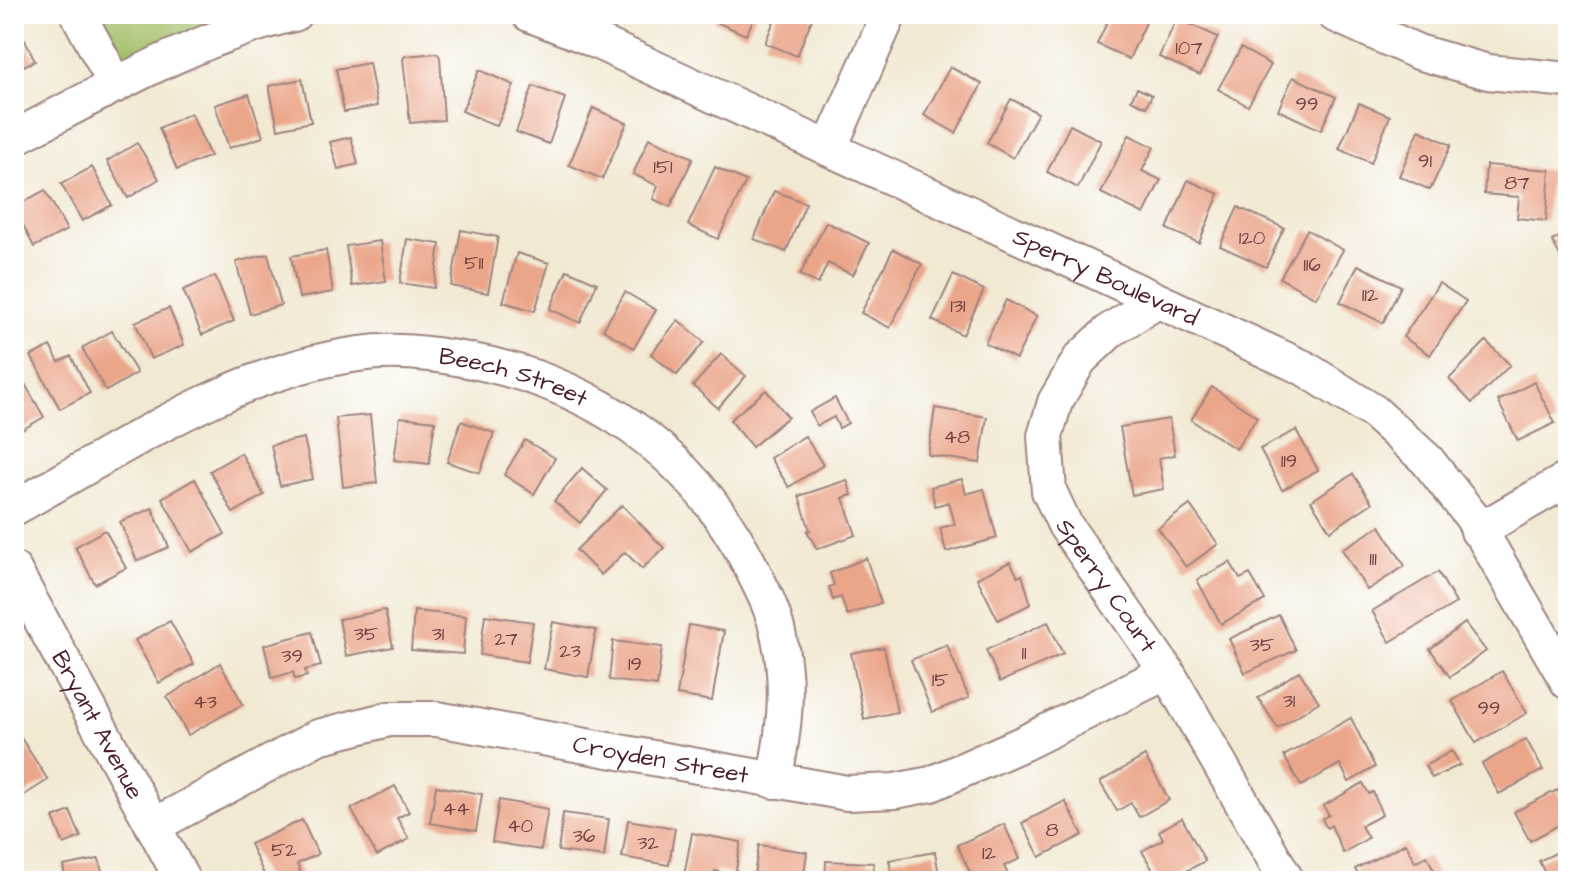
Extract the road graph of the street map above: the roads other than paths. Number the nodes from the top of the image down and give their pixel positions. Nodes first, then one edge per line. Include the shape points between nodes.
1 (78, 14) edge
2 (292, 14) edge
3 (529, 14) edge
4 (889, 14) edge
5 (1334, 14) edge
6 (1568, 80) edge
7 (116, 85) junction
8 (14, 138) edge
9 (829, 149) junction
10 (1157, 301) junction
11 (1568, 479) edge
12 (14, 508) edge
13 (1478, 531) junction
14 (14, 570) edge
15 (1167, 672) junction
16 (1568, 682) edge
17 (774, 781) junction
18 (153, 826) junction
19 (183, 881) edge
20 (1287, 881) edge

1 - 7 street
2 - 7 street
3 - 9 street, Sperry Boulevard
4 - 9 street
5 - 6 street via 1418,52 1488,72
7 - 8 street
9 - 10 street, Sperry Boulevard
10 - 13 street, Sperry Boulevard via 1304,368 1374,412 1427,460
10 - 15 street, Sperry Court via 1111,330 1080,359 1055,402 1045,436 1045,471 1065,525
11 - 13 street
12 - 17 street, Beech Street via 216,397 290,367 362,353 419,352 514,368 575,392 623,421 685,473 730,528 768,600 779,636 786,677 784,733
13 - 16 street, Sperry Boulevard
14 - 18 street, Bryant Avenue
15 - 17 street, Croyden Street via 931,784 847,793
15 - 20 street, Sperry Court
17 - 18 street, Croyden Street via 437,719 389,719 318,737
18 - 19 street, Bryant Avenue

